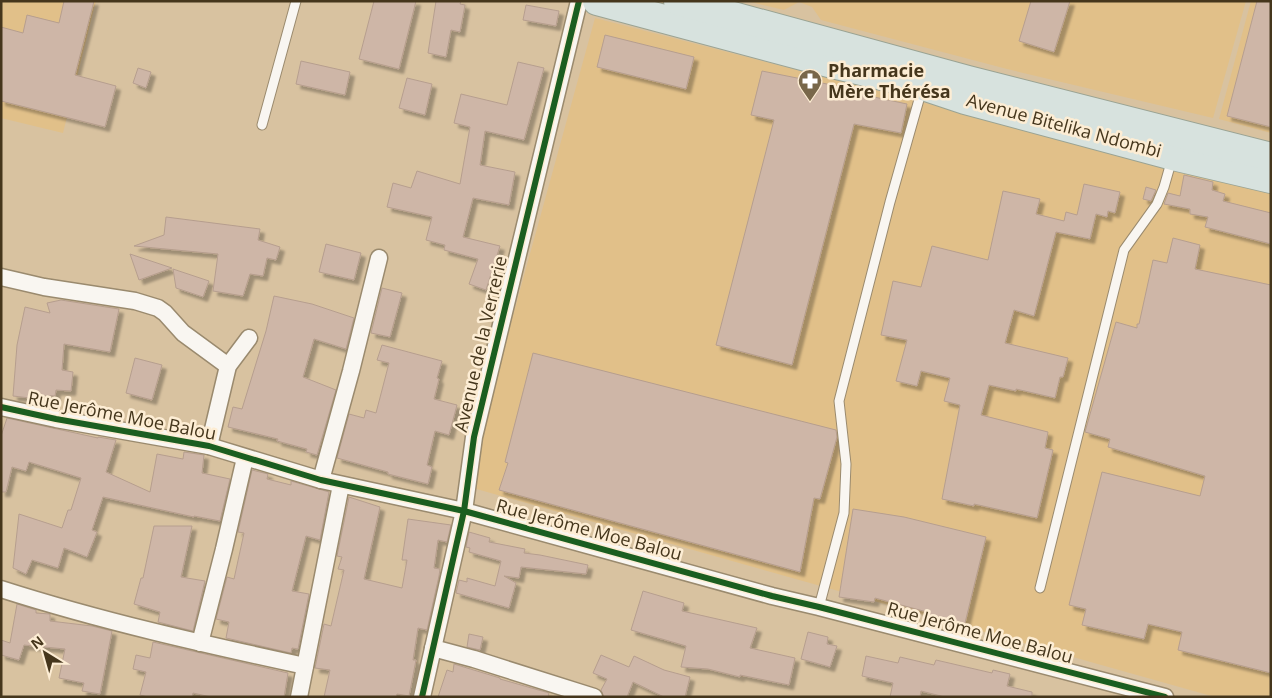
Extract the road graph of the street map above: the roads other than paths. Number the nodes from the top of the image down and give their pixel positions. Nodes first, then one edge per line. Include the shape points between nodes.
1 (296, 1) edge
2 (579, 1) edge
3 (597, 1) edge
4 (678, 1) edge
5 (923, 86) junction
6 (262, 125) dead end
7 (1175, 145) junction
8 (1271, 158) edge
9 (1271, 179) edge
10 (379, 258) dead end
11 (1, 277) edge
12 (249, 338) dead end
13 (228, 366) junction
14 (1, 407) edge
15 (209, 446) junction
16 (245, 458) junction
17 (322, 480) junction
18 (341, 485) junction
19 (464, 512) junction
20 (1040, 588) dead end
21 (1, 589) edge
22 (819, 607) junction
23 (200, 643) junction
24 (433, 648) junction
25 (305, 666) junction
26 (299, 697) edge
27 (422, 697) edge
28 (594, 697) edge
29 (1165, 697) edge

1 - 6 lane
2 - 19 street, Avenue de la Verrerie via 474,437
3 - 5 highway, Avenue Bitelika Ndombi
4 - 7 highway, Avenue Bitelika Ndombi via 968,80
5 - 7 highway, Avenue Bitelika Ndombi via 965,100
5 - 22 lane via 839,401 846,464 844,513
7 - 8 highway, Avenue Bitelika Ndombi
7 - 9 highway, Avenue Bitelika Ndombi
7 - 20 lane via 1157,204 1124,250
10 - 17 street
11 - 13 street via 158,308 183,333
12 - 13 street
13 - 15 street
14 - 15 street, Rue Jerôme Moe Balou
15 - 16 street, Rue Jerôme Moe Balou
16 - 17 street, Rue Jerôme Moe Balou
16 - 23 street
17 - 18 street, Rue Jerôme Moe Balou
18 - 19 street, Rue Jerôme Moe Balou
18 - 25 street
19 - 22 street, Rue Jerôme Moe Balou
19 - 24 street, Avenue de la Verrerie
21 - 23 street
22 - 29 street, Rue Jerôme Moe Balou
23 - 25 street
24 - 27 street, Avenue de la Verrerie
24 - 28 street
25 - 26 street

